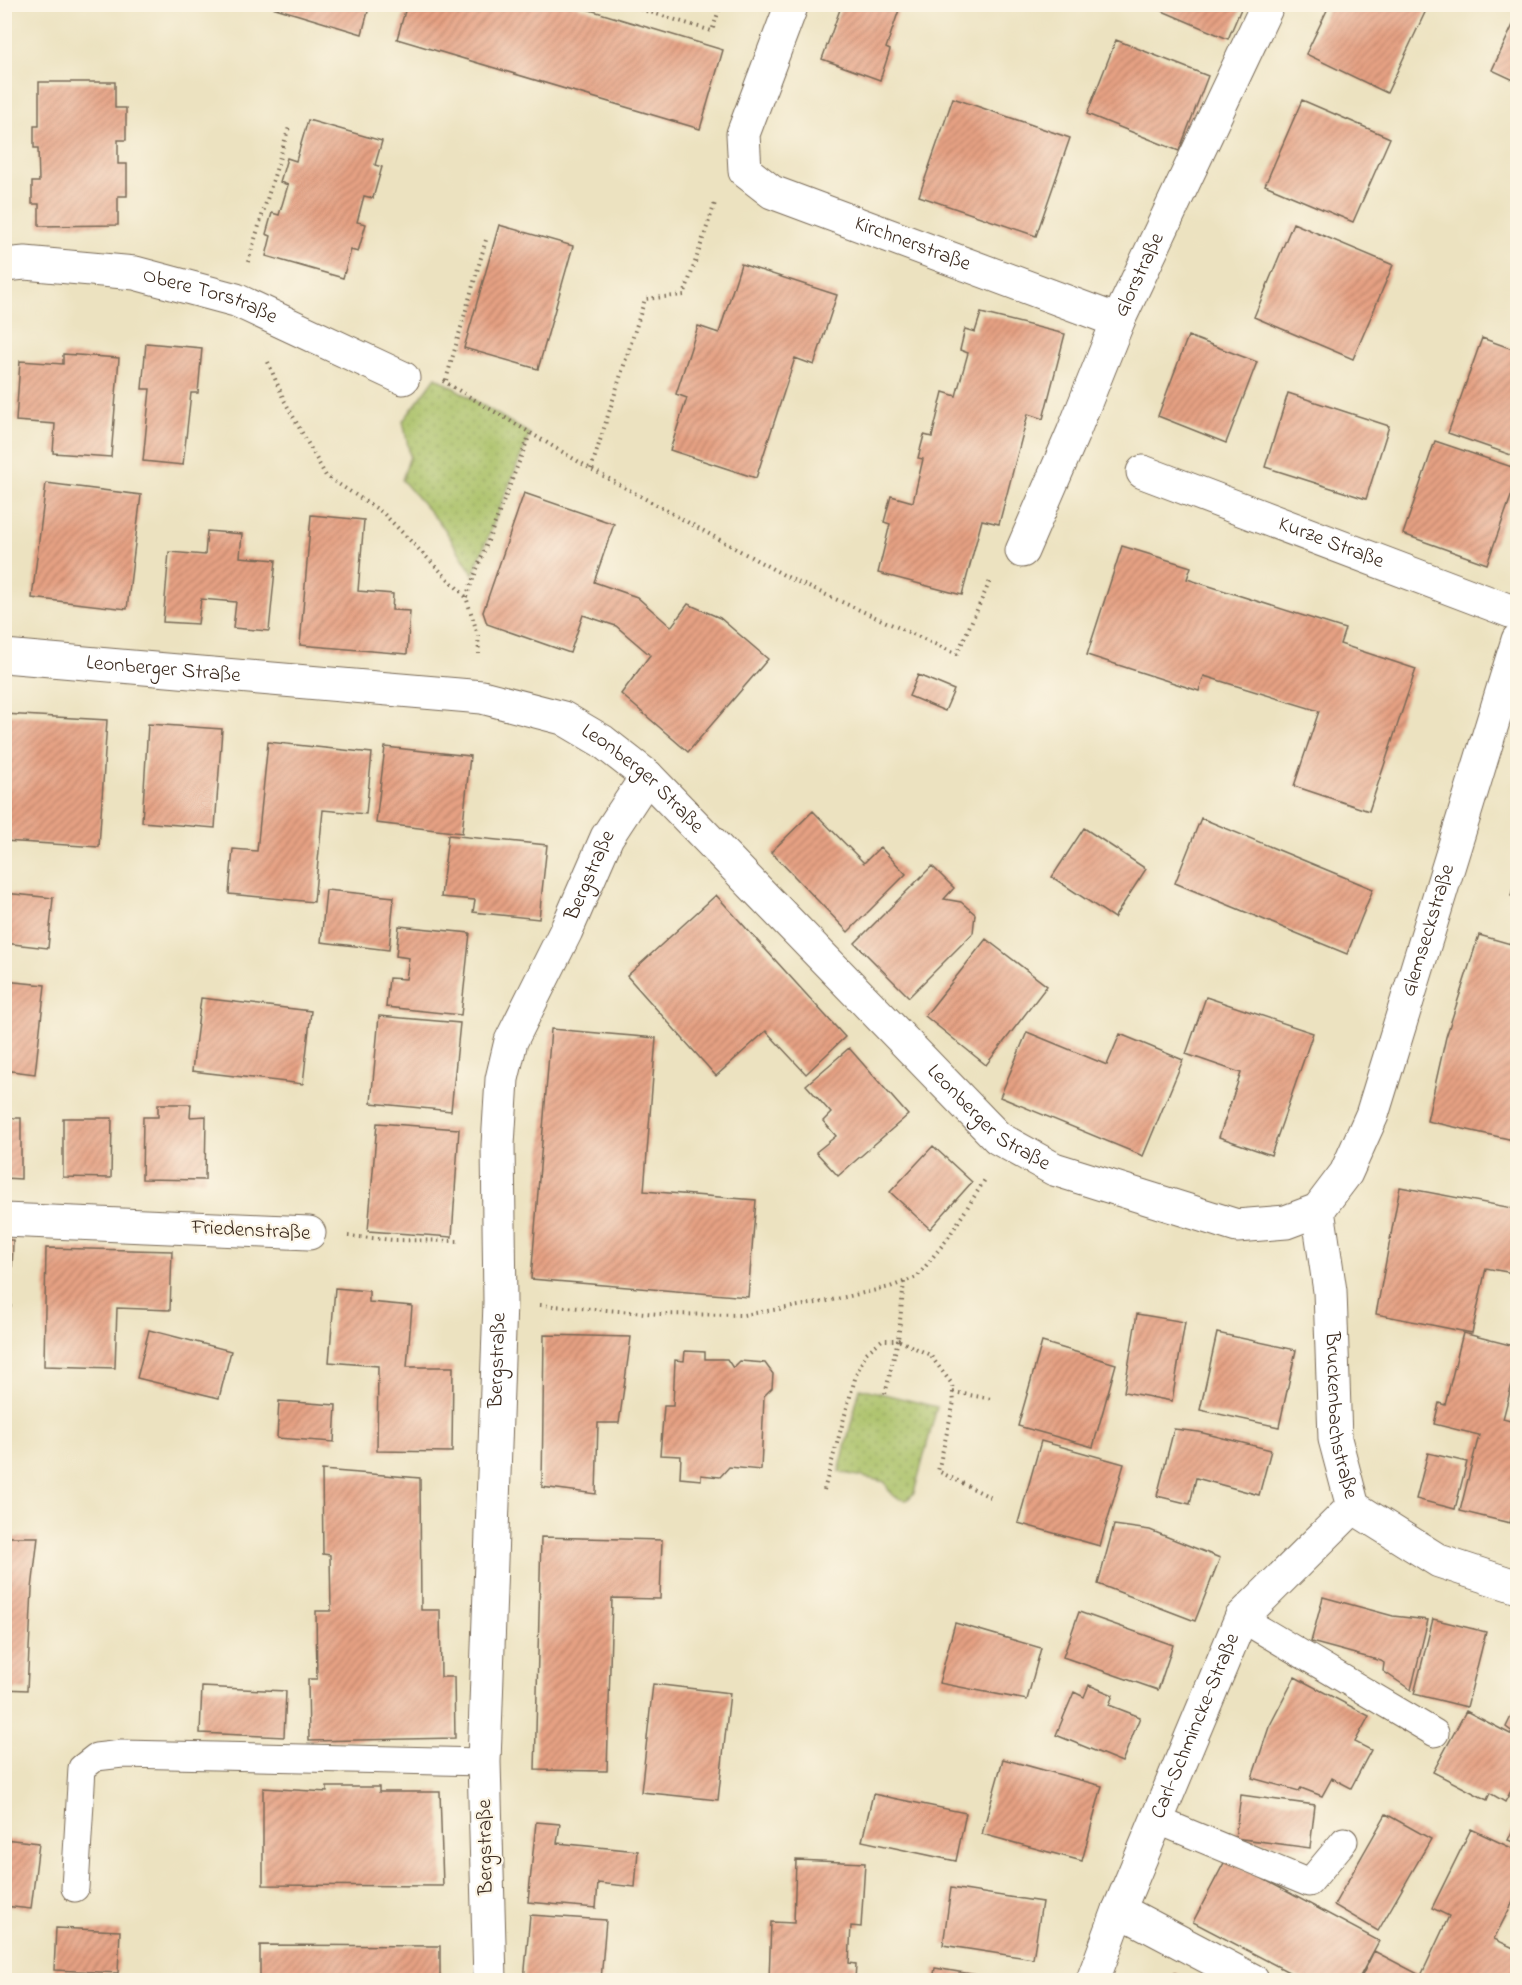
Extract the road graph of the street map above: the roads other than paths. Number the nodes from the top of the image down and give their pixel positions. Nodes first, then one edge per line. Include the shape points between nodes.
1 (792, 4) edge
2 (1268, 4) edge
3 (4, 265) edge
4 (1118, 321) junction
5 (404, 378) road end
6 (1143, 472) dead end
7 (1022, 551) road end
8 (1518, 614) edge
9 (1518, 640) edge
10 (4, 656) edge
11 (647, 776) junction
12 (1318, 1210) junction
13 (4, 1220) edge
14 (309, 1233) road end
15 (1353, 1507) junction
16 (1517, 1585) edge
17 (1241, 1618) junction
18 (1435, 1733) dead end
19 (484, 1762) junction
20 (1157, 1820) junction
21 (1344, 1841) dead end
22 (75, 1888) dead end
23 (1119, 1910) junction
24 (490, 1980) edge
25 (1093, 1980) edge
26 (1252, 1980) edge

1 - 4 street, Kirchnerstraße via 743,134 745,171 772,192
2 - 4 street, Glorstraße
3 - 5 street, Obere Torstraße via 25,263 135,273 236,300
4 - 7 street, Glorstraße
6 - 8 street, Kurze Straße
9 - 12 street, Glemseckstraße via 1372,1115 1346,1173
10 - 11 street, Leonberger Straße via 482,697 562,718 602,741
11 - 12 street, Leonberger Straße via 998,1138 1054,1169 1237,1227 1286,1221
11 - 19 street, Bergstraße via 607,837 511,1041 502,1079 498,1145 500,1302
12 - 15 street, Bruckenbachstraße via 1330,1292 1335,1439
13 - 14 street, Friedenstraße
15 - 16 street, Bruckenbachstraße via 1439,1562
15 - 17 street, Carl-Schmincke-Straße
17 - 18 lane
17 - 20 street, Carl-Schmincke-Straße
19 - 22 lane via 122,1754 96,1757 82,1768
19 - 24 street, Bergstraße
20 - 21 lane via 1309,1883
20 - 23 street, Carl-Schmincke-Straße
23 - 25 street, Carl-Schmincke-Straße
23 - 26 street

